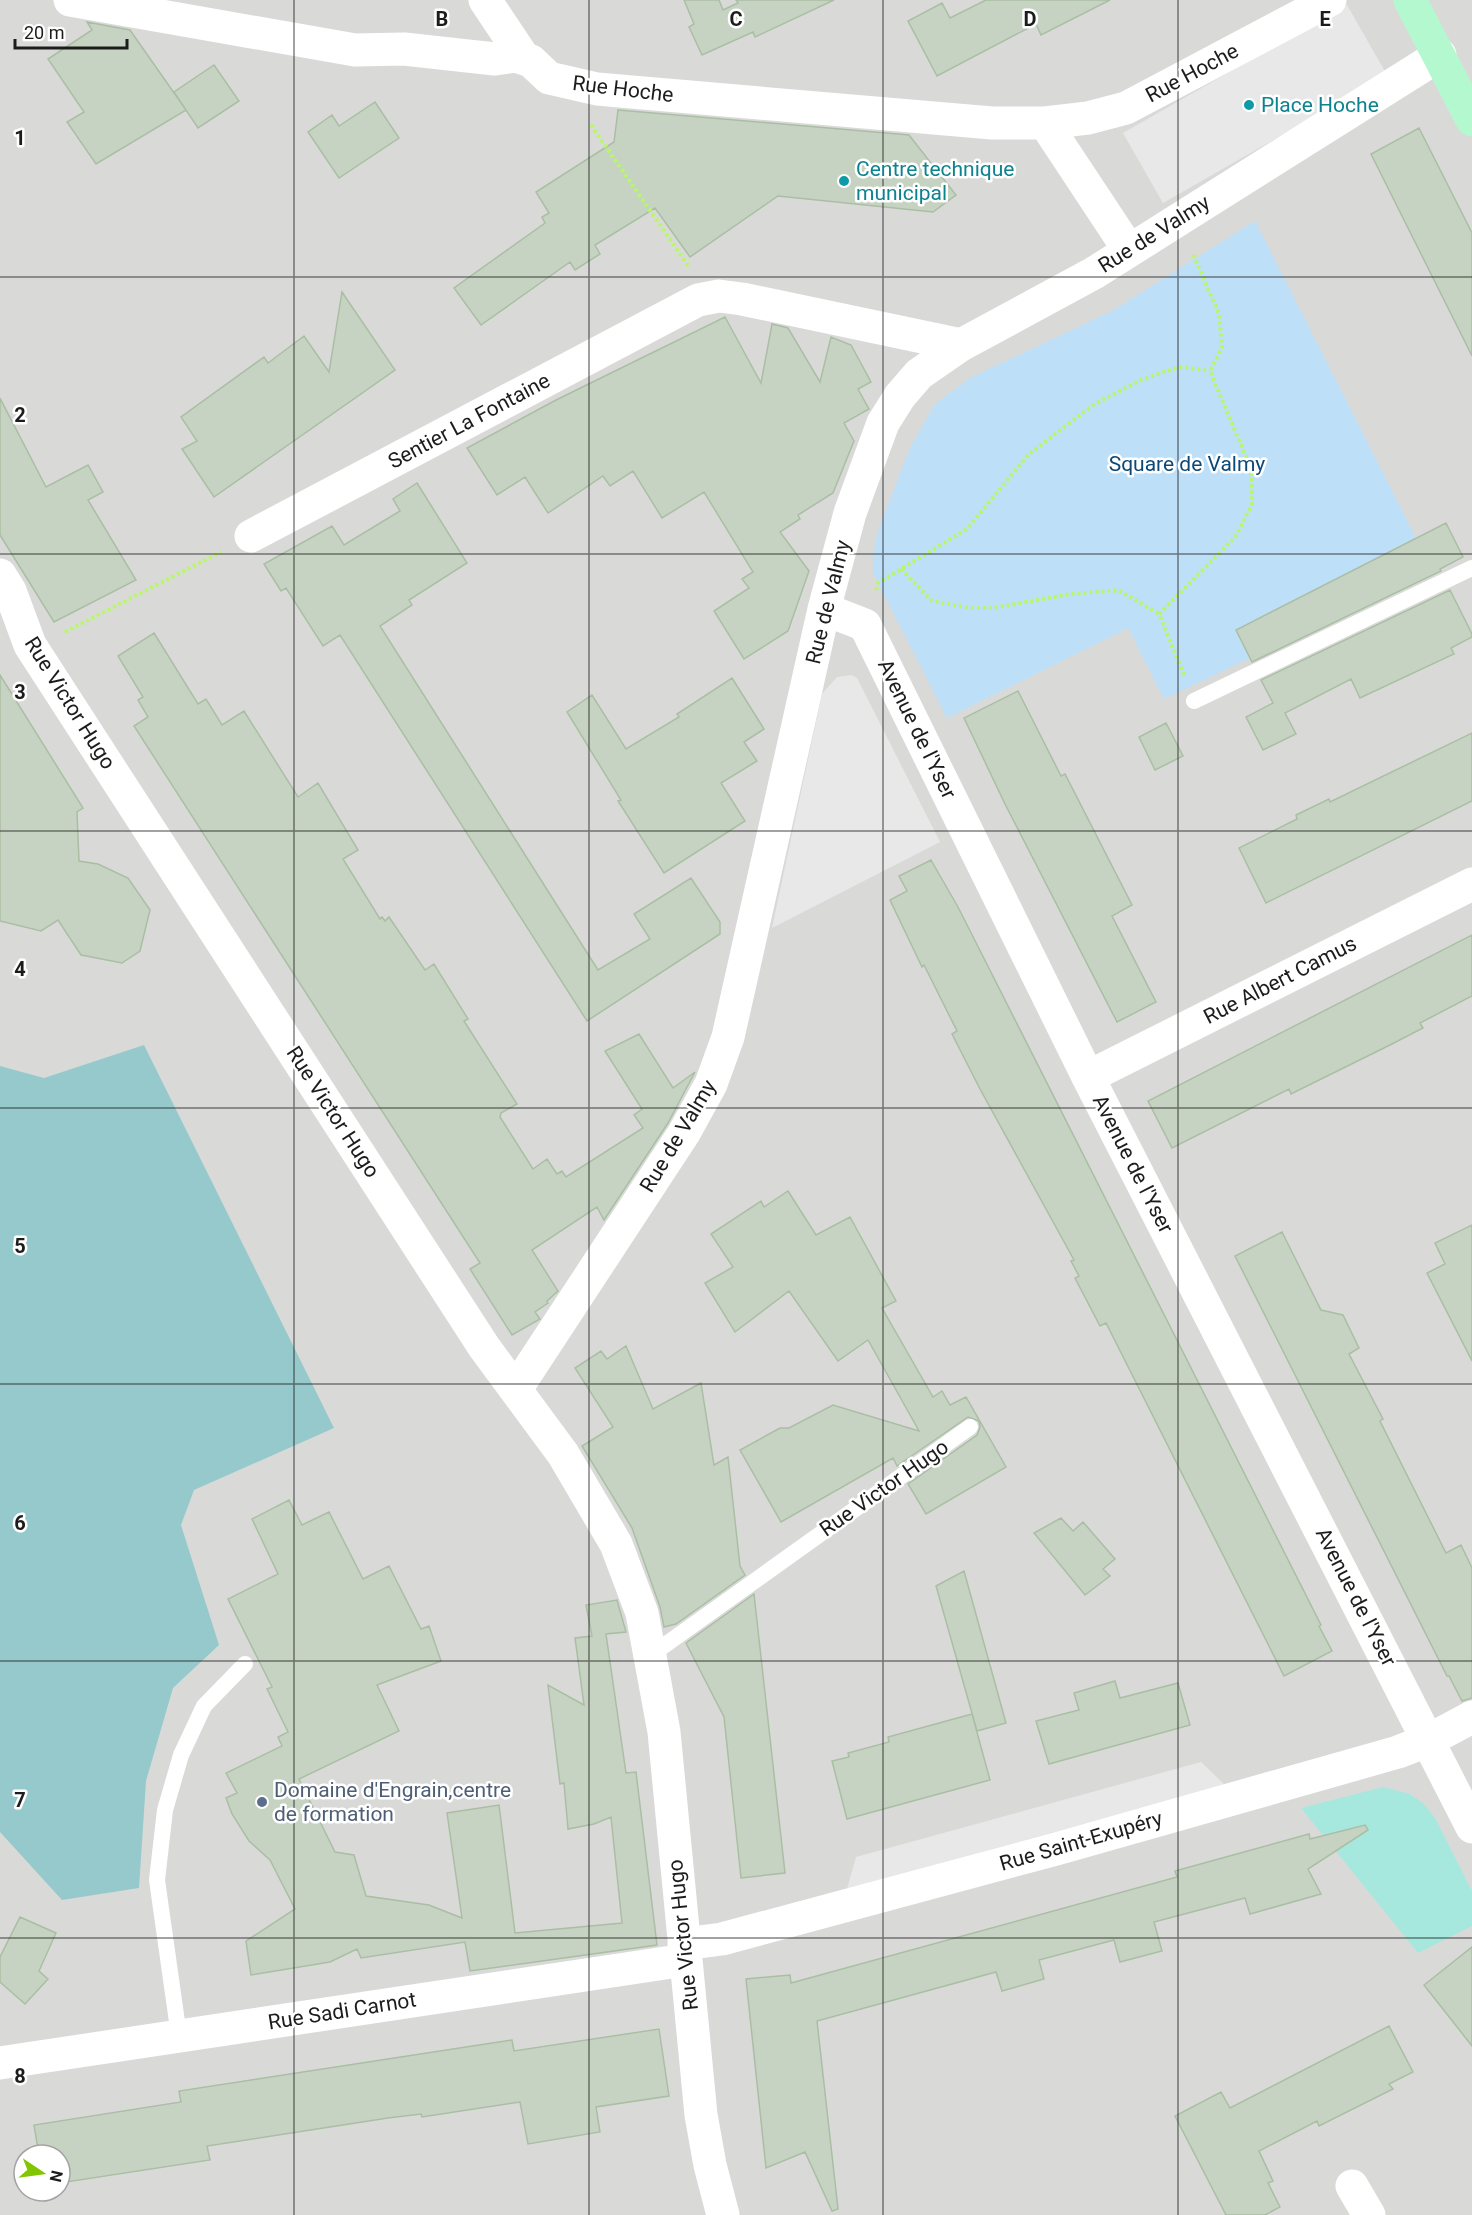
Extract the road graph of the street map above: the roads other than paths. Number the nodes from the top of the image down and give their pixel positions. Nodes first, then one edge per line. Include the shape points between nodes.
1 (69, 0) edge
2 (485, 0) edge
3 (1330, 0) edge
4 (1410, 0) edge
5 (1440, 55) junction
6 (524, 57) junction
7 (1472, 120) edge
8 (1046, 123) junction
9 (1129, 250) junction
10 (961, 345) junction
11 (251, 536) road end
12 (1472, 568) edge
13 (0, 575) edge
14 (824, 609) junction
15 (1194, 701) road end
16 (1472, 884) edge
17 (1088, 1077) junction
18 (516, 1389) junction
19 (970, 1427) dead end
20 (651, 1654) junction
21 (245, 1664) dead end
22 (1472, 1717) edge
23 (1429, 1740) junction
24 (1472, 1827) edge
25 (684, 1952) junction
26 (179, 2036) junction
27 (0, 2063) edge
28 (1352, 2186) dead end
29 (723, 2215) edge
30 (1369, 2215) edge

1 - 6 street via 355,50 388,48 466,57
2 - 6 street, Rue Hoche
3 - 8 street, Rue Hoche via 1126,108
4 - 5 street
5 - 7 street
5 - 9 street, Rue de Valmy
6 - 8 street, Rue Hoche via 549,78 574,85 992,123
8 - 9 street
9 - 10 street, Rue de Valmy
10 - 11 street, Sentier La Fontaine via 742,299 718,296 698,300
10 - 14 street, Rue de Valmy via 919,374 884,423 850,513
12 - 15 lane
13 - 18 street, Rue Victor Hugo via 30,645 484,1347
14 - 17 street, Avenue de l'Yser via 865,625
14 - 18 street, Rue de Valmy via 728,1037 718,1065 684,1132
16 - 17 street, Rue Albert Camus
17 - 23 street, Avenue de l'Yser
18 - 20 street, Rue Victor Hugo via 563,1454 616,1544 642,1613
19 - 20 lane, Rue Victor Hugo
20 - 25 street, Rue Victor Hugo via 664,1732
21 - 26 lane via 204,1706 181,1755 165,1810 157,1880
22 - 23 street, Rue Saint-Exupéry
23 - 24 street, Avenue de l'Yser
23 - 25 street, Rue Saint-Exupéry via 1398,1752
25 - 26 street, Rue Sadi Carnot
25 - 29 street, Rue Victor Hugo via 701,2115
26 - 27 street, Rue Sadi Carnot
28 - 30 street

